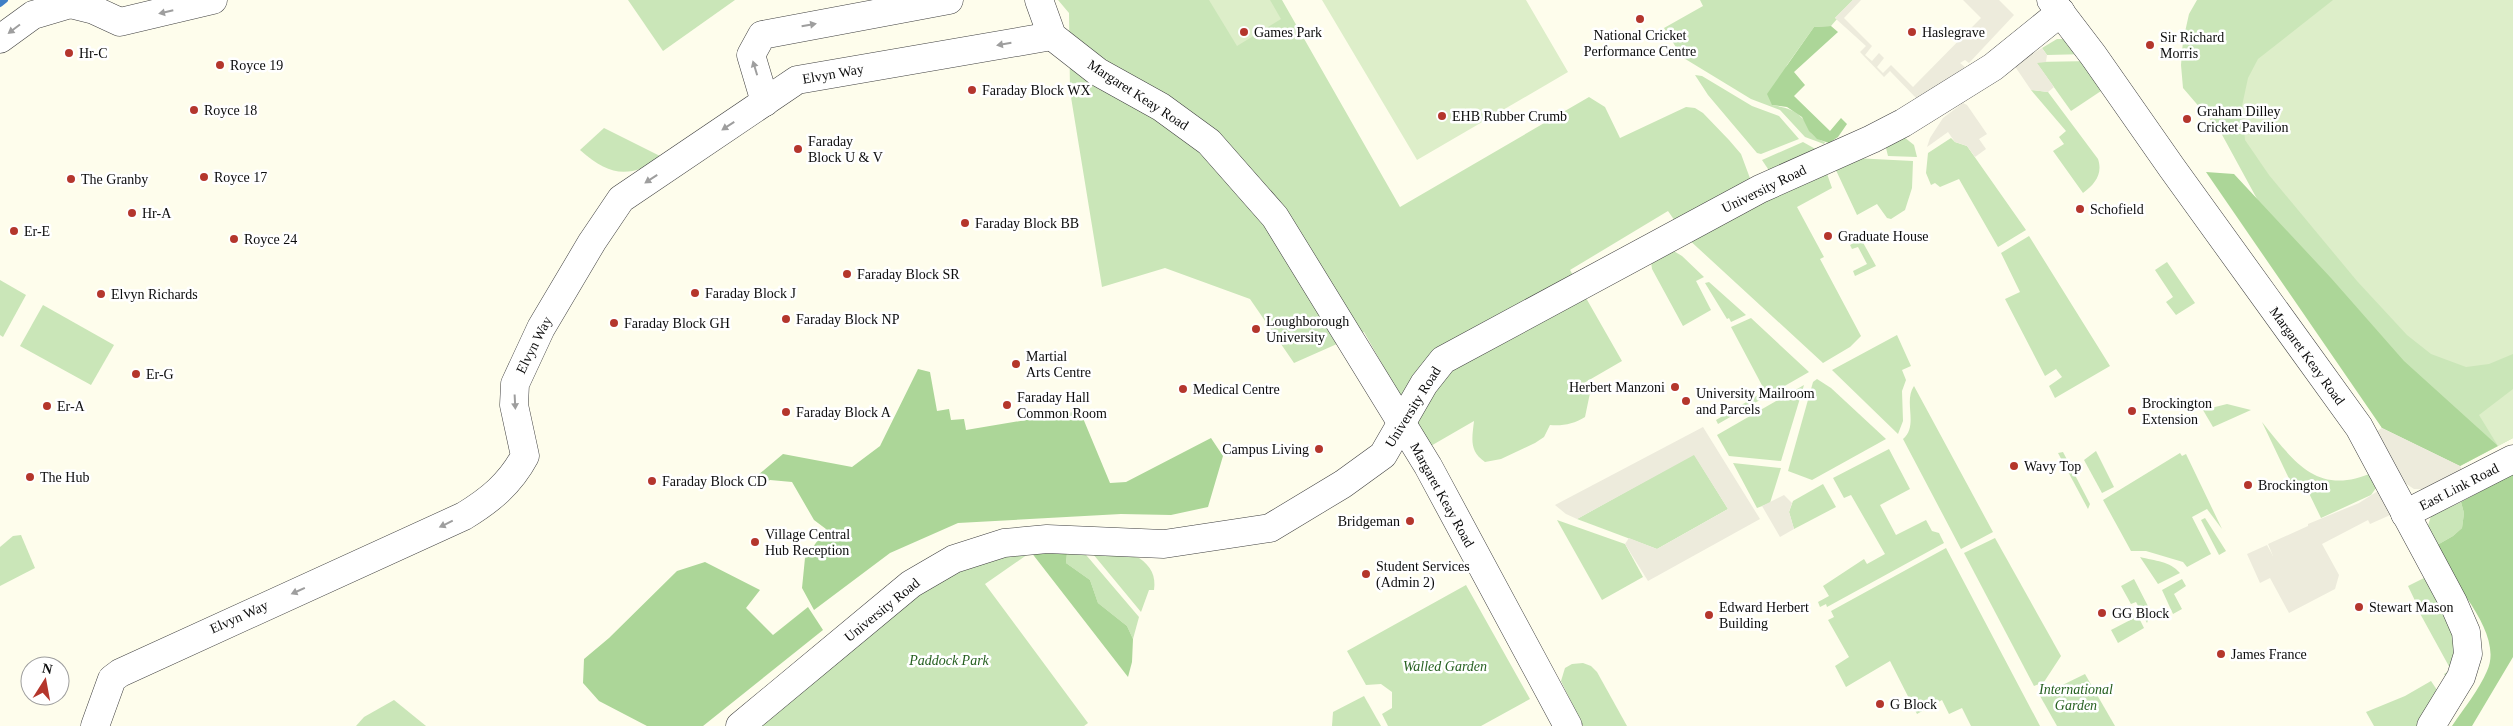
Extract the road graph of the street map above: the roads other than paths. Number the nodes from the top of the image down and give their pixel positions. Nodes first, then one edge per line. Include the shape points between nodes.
1 (213, 0) edge
2 (949, 0) edge
3 (1039, 0) edge
4 (2056, 6) edge
5 (1052, 36) junction
6 (0, 39) edge
7 (766, 102) junction
8 (1400, 424) junction
9 (2513, 459) edge
10 (2405, 514) junction
11 (95, 726) edge
12 (740, 726) edge
13 (1568, 726) edge
14 (2431, 726) edge

1 -> 6 street via 120,22 70,4 33,15
7 -> 2 street via 751,54 762,35
3 - 5 street
4 - 8 street, University Road via 1993,67 1903,123 1760,189 1442,360
4 - 10 street, Margaret Keay Road via 2359,427
5 -> 7 street, Elvyn Way via 797,80
5 - 8 street, Margaret Keay Road via 1098,72 1161,107 1209,142 1275,217
7 -> 11 street, Elvyn Way via 621,199 592,242 541,328 515,384 514,405 525,456 512,479 487,502 464,516 120,673 112,678
8 - 12 street, University Road via 1383,455 1343,484 1270,528 1164,544 1047,539 1004,542 954,559 912,584
8 - 13 street, Margaret Keay Road via 1428,466
9 - 10 street, East Link Road
10 - 14 street, Margaret Keay Road via 2466,632 2468,654 2460,677

